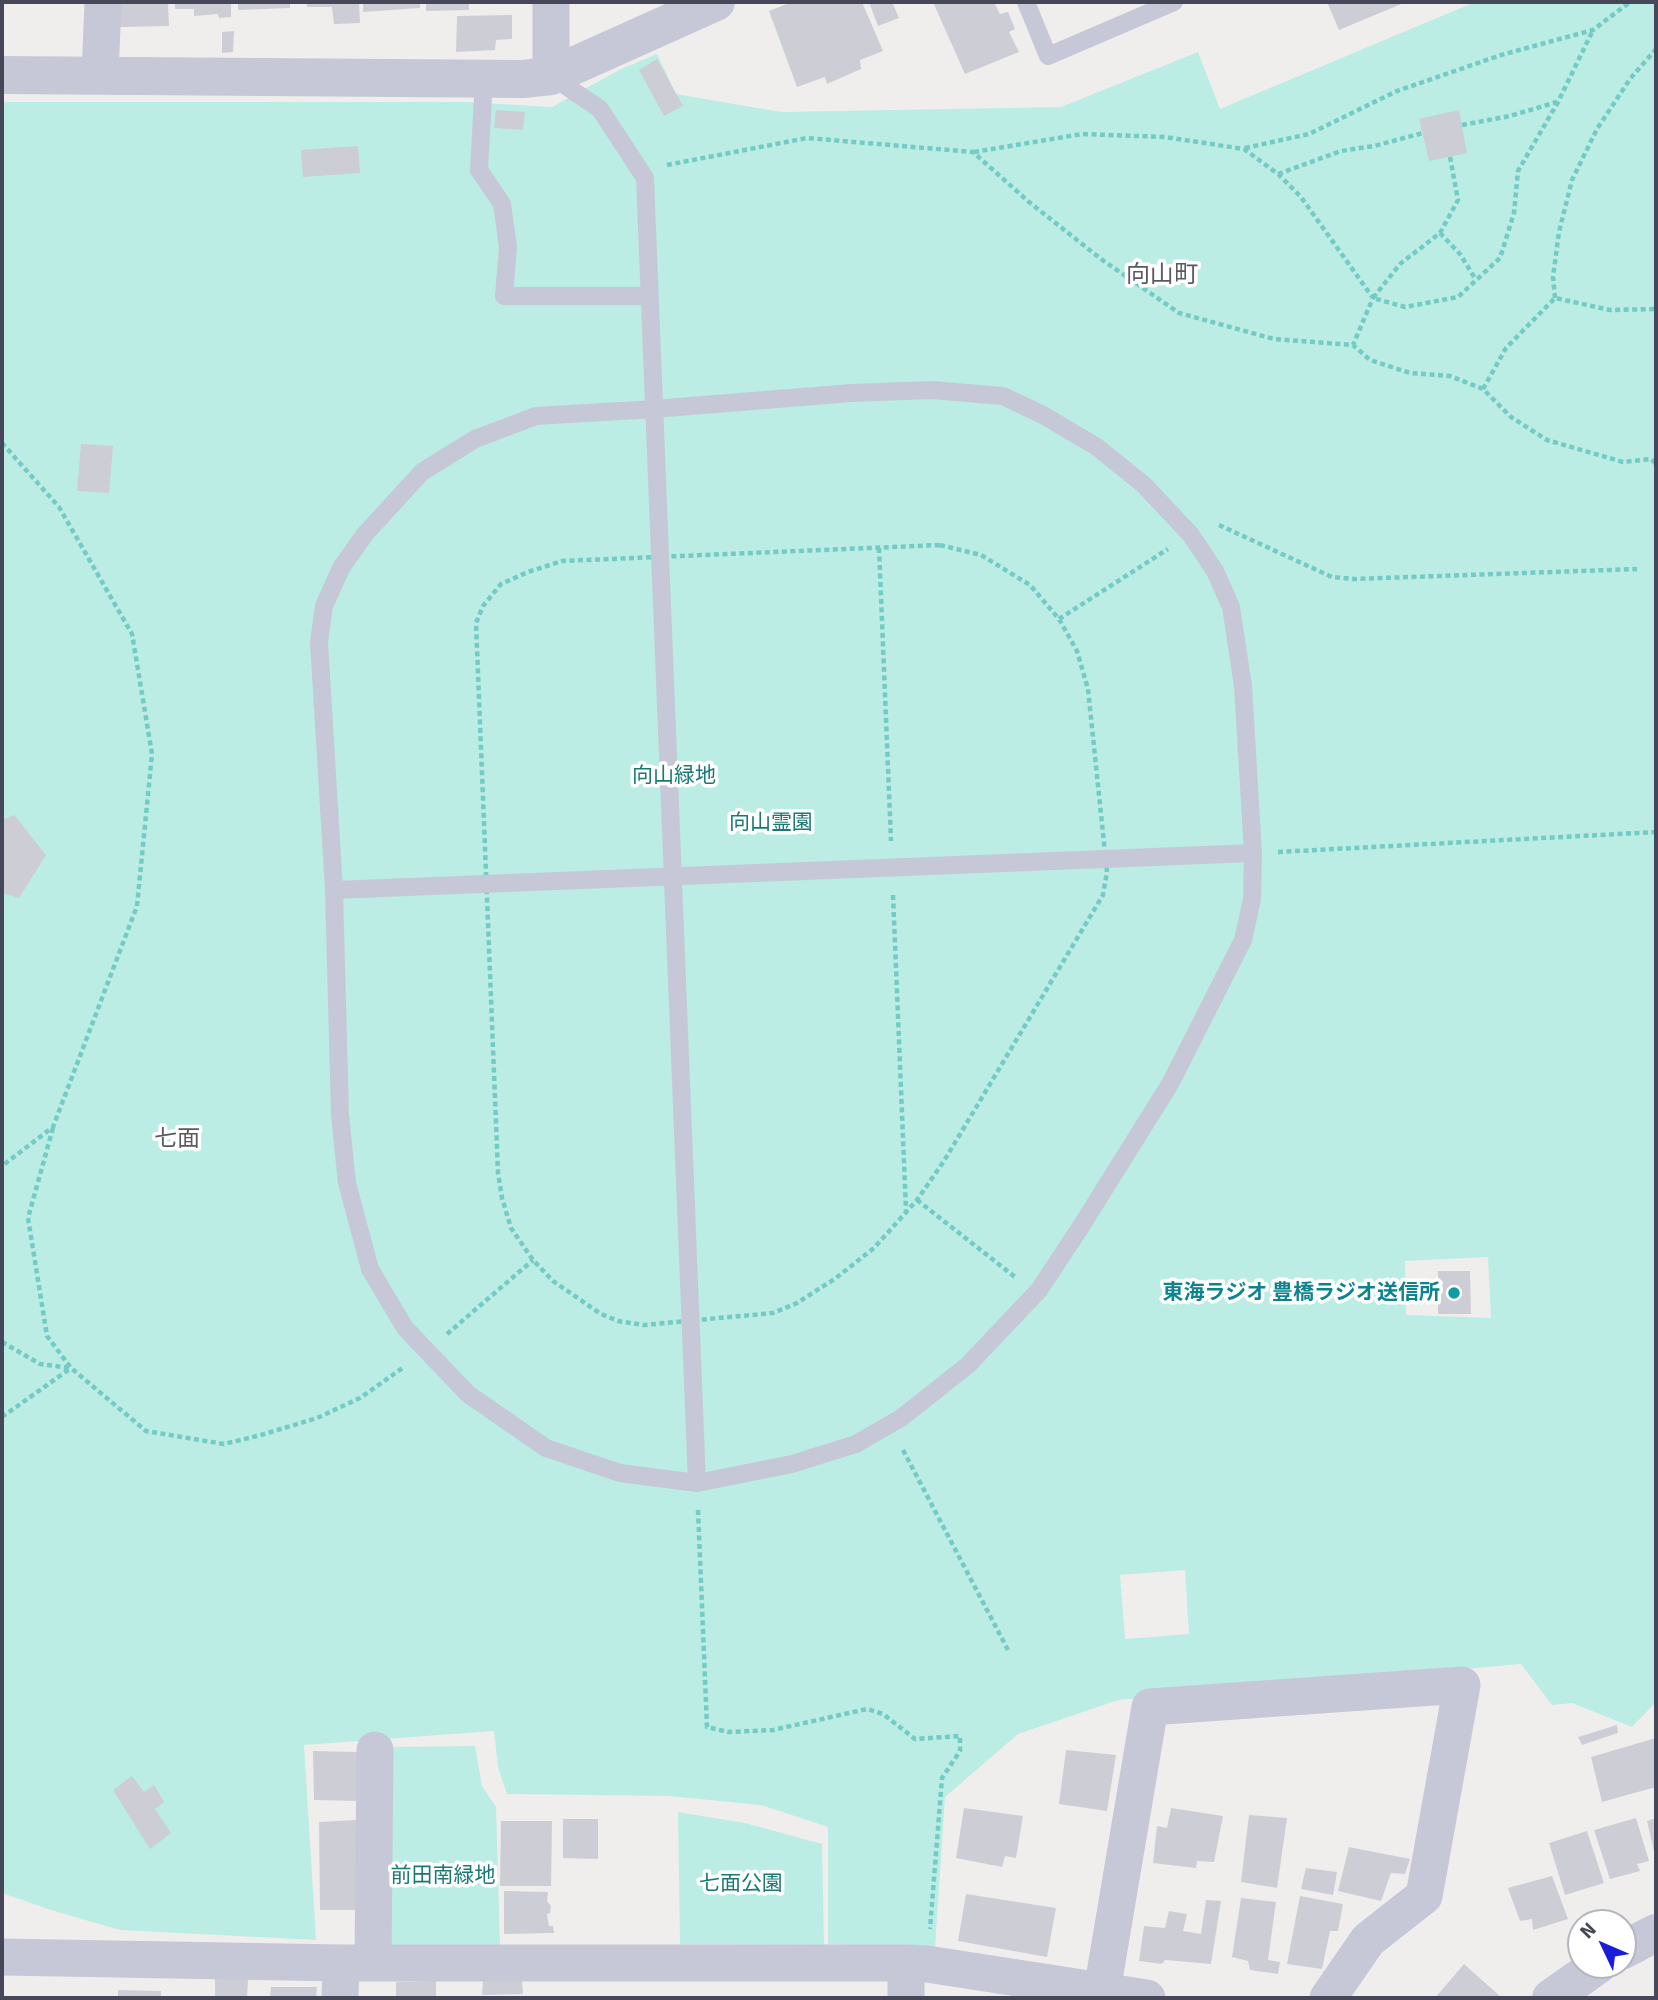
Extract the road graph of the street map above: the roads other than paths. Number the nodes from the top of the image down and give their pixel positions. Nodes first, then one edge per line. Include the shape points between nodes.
1 (103, 2) edge
2 (551, 2) edge
3 (716, 2) edge
4 (1026, 2) edge
5 (1174, 2) edge
6 (2, 75) edge
7 (100, 75) junction
8 (551, 76) junction
9 (484, 79) junction
10 (648, 296) junction
11 (654, 409) junction
12 (1253, 853) junction
13 (673, 876) junction
14 (334, 890) junction
15 (697, 1483) junction
16 (375, 1750) dead end
17 (1656, 1933) edge
18 (1637, 1943) edge
19 (2, 1957) edge
20 (351, 1975) edge
21 (913, 1975) edge
22 (1576, 1979) edge
23 (1102, 1992) junction
24 (1147, 1998) edge
25 (1328, 1998) edge
26 (1551, 1998) edge

1 - 7 street
2 - 8 street
3 - 8 street
4 - 5 lane via 1048,56
6 - 7 street
7 - 9 street
8 - 9 street
8 - 10 lane via 600,109 645,178
9 - 10 lane via 479,170 502,204 508,247 504,296
10 - 11 lane
11 - 12 lane via 851,393 932,390 1003,396 1097,447 1144,485 1191,535 1231,607 1243,685
11 - 13 lane
11 - 14 lane via 536,416 475,439 422,472 365,534 341,568 324,606 319,642
12 - 13 lane
12 - 15 lane via 1252,899 1243,940 1170,1084 1036,1294 968,1366 890,1425 856,1444 792,1464
13 - 14 lane
13 - 15 lane
14 - 15 lane via 340,1115 347,1183 370,1269 405,1328 468,1394 547,1448 620,1473
16 - 20 street
17 - 18 street
19 - 20 street
20 - 21 street
21 - 23 street
22 - 26 street
23 - 24 street
23 - 25 street via 1150,1707 1462,1685 1424,1896 1368,1940

